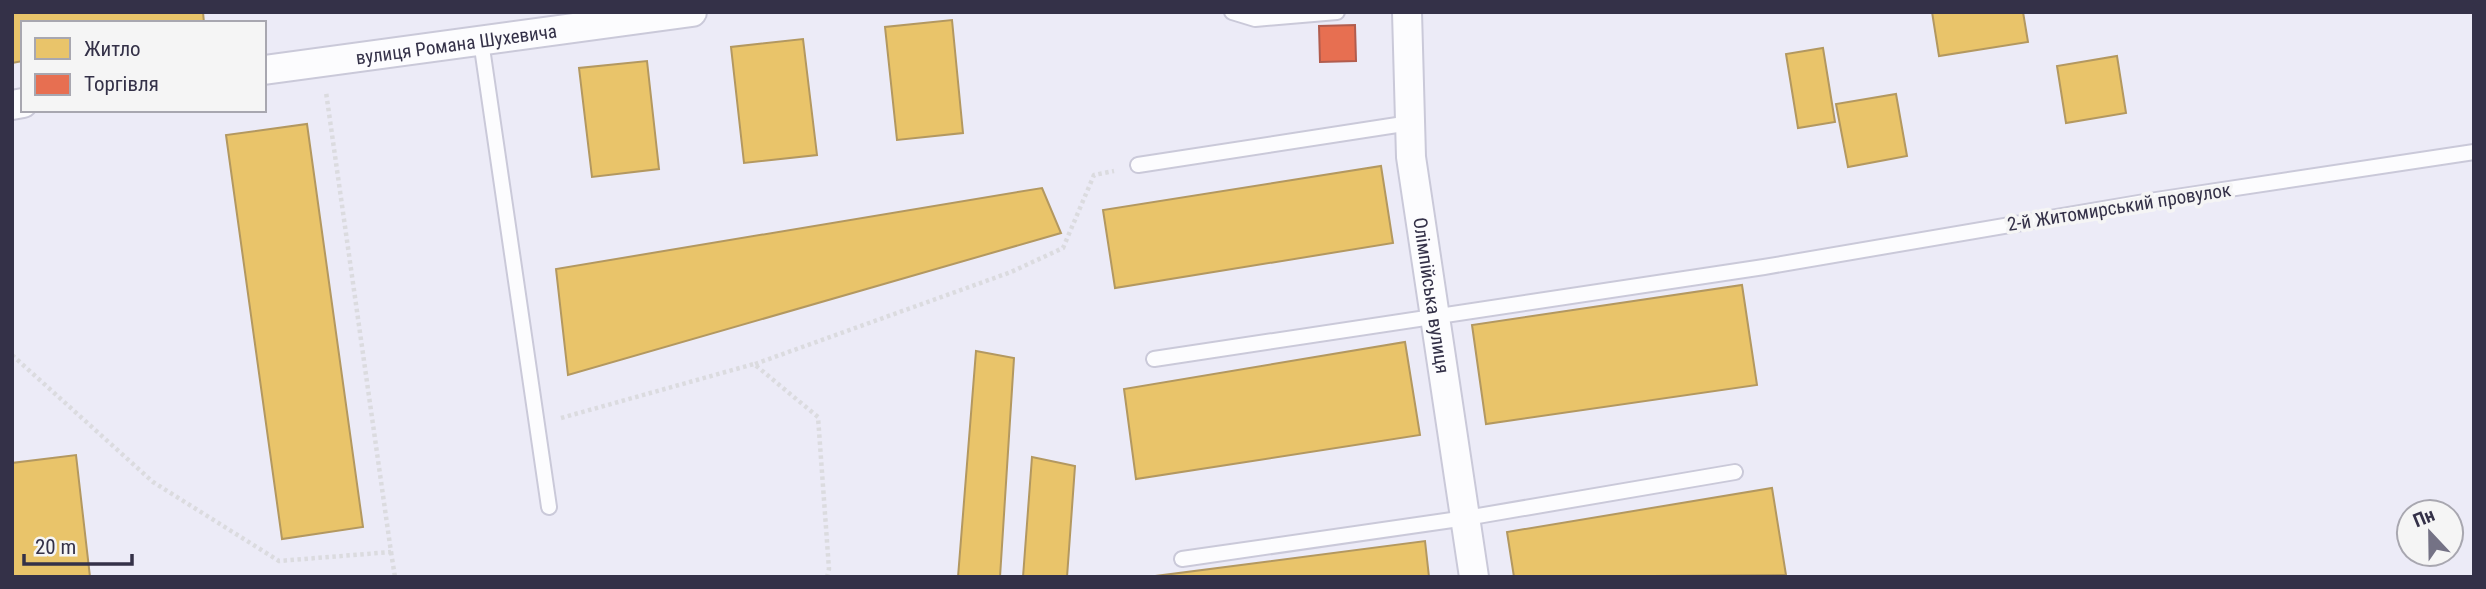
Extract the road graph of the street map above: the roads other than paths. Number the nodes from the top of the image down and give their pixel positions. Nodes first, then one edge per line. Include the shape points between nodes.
1 (692, 12) edge
2 (1232, 12) edge
3 (1337, 12) edge
4 (1407, 12) edge
5 (481, 41) junction
6 (266, 70) edge
7 (1410, 123) junction
8 (2474, 152) edge
9 (1138, 165) road end
10 (1435, 317) junction
11 (1154, 359) dead end
12 (1735, 472) dead end
13 (549, 507) dead end
14 (1465, 518) junction
15 (1182, 559) dead end
16 (1475, 577) edge

1 - 5 street, вулиця Романа Шухевича
2 - 3 lane via 1255,19
4 - 7 street, Олімпійська вулиця
5 - 6 street, вулиця Романа Шухевича
5 - 13 lane
7 - 9 lane
7 - 10 street, Олімпійська вулиця
8 - 10 lane, 2-й Житомирський провулок
10 - 11 lane, 2-й Житомирський провулок
10 - 14 street, Олімпійська вулиця
12 - 14 lane
14 - 15 lane
14 - 16 street, Олімпійська вулиця

